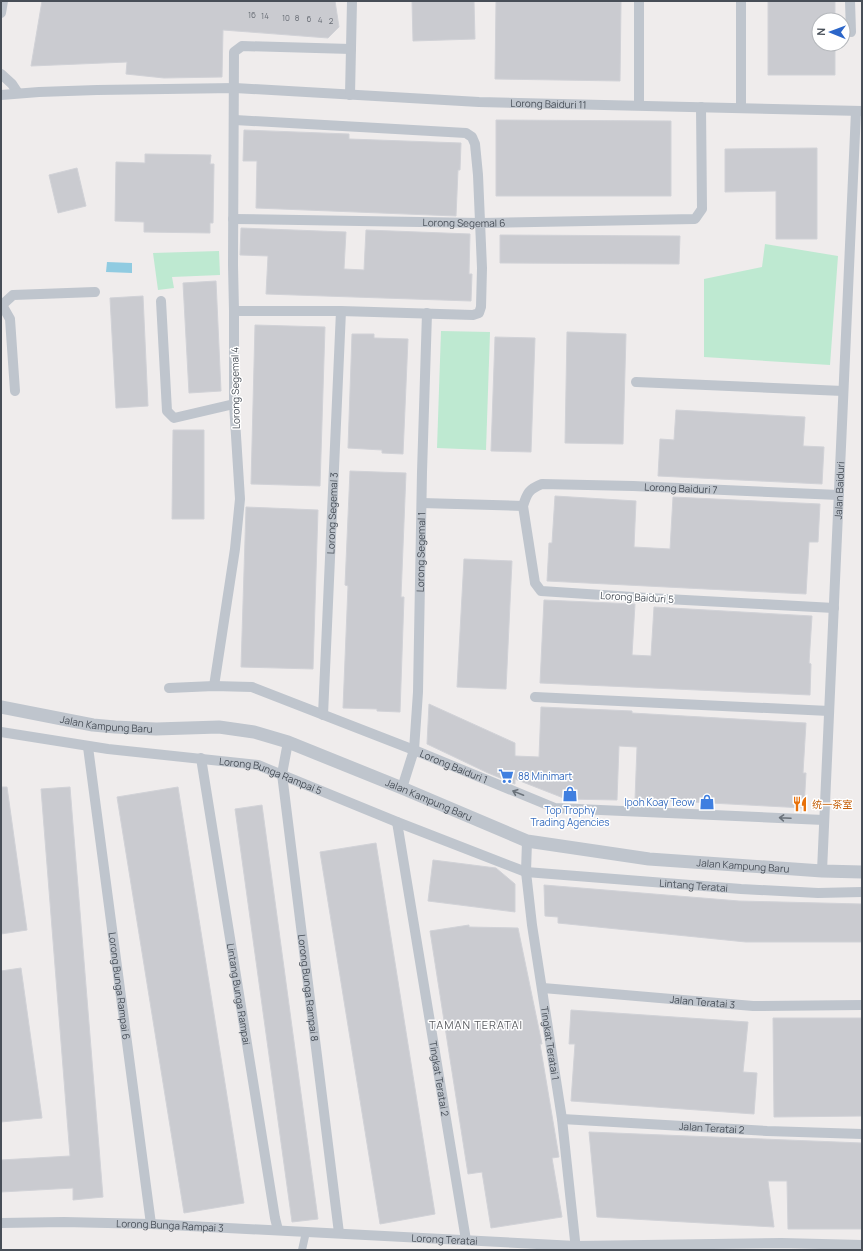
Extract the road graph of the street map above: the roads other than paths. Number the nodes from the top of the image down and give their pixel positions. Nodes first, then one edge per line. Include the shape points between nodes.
1 (3, 1) edge
2 (352, 1) edge
3 (639, 1) edge
4 (741, 1) edge
5 (850, 1) edge
6 (850, 12) edge
7 (1, 13) edge
8 (350, 49) junction
9 (1, 74) edge
10 (235, 88) junction
11 (18, 93) junction
12 (350, 95) junction
13 (1, 96) edge
14 (640, 105) junction
15 (701, 107) junction
16 (741, 108) junction
17 (859, 111) edge
18 (235, 120) junction
19 (233, 219) junction
20 (480, 223) junction
21 (95, 292) dead end
22 (161, 301) dead end
23 (2, 304) edge
24 (341, 311) junction
25 (234, 312) junction
26 (428, 314) junction
27 (636, 382) dead end
28 (15, 391) dead end
29 (844, 391) junction
30 (234, 404) junction
31 (527, 494) joint
32 (839, 495) junction
33 (422, 503) junction
34 (523, 506) junction
35 (834, 608) junction
36 (214, 686) junction
37 (170, 688) dead end
38 (535, 697) dead end
39 (1, 707) edge
40 (829, 711) junction
41 (323, 714) junction
42 (1, 732) edge
43 (288, 742) junction
44 (88, 747) junction
45 (414, 750) junction
46 (201, 758) junction
47 (282, 774) junction
48 (402, 788) junction
49 (824, 820) junction
50 (397, 822) junction
51 (527, 842) junction
52 (822, 871) junction
53 (526, 872) junction
54 (862, 872) edge
55 (862, 892) edge
56 (543, 988) junction
57 (862, 1005) edge
58 (562, 1119) junction
59 (862, 1134) edge
60 (1, 1223) edge
61 (151, 1224) junction
62 (278, 1230) junction
63 (306, 1232) junction
64 (339, 1233) junction
65 (466, 1240) junction
66 (862, 1245) edge
67 (781, 1247) edge
68 (576, 1248) edge
69 (302, 1250) edge

1 - 7 street
2 - 8 street
3 - 14 street
4 - 16 street
5 - 6 street
8 - 10 street, Lorong Segemal 4 via 242,46 234,52
8 - 12 street
9 - 11 street
10 - 11 street, Lorong Baiduri 11
10 - 12 street, Lorong Baiduri 11
10 - 18 street, Lorong Segemal 4
11 - 13 street, Lorong Baiduri 11
12 - 14 street, Lorong Baiduri 11 via 479,102
14 - 15 street, Lorong Baiduri 11
15 - 16 street, Lorong Baiduri 11
15 - 20 street, Lorong Segemal 6 via 702,209 695,219
16 - 17 street, Lorong Baiduri 11
17 - 29 street, Jalan Baiduri
18 - 19 street, Lorong Segemal 4
18 - 20 street via 466,133 472,137 475,144
19 - 20 street, Lorong Segemal 6
19 - 25 street, Lorong Segemal 4
20 - 26 street via 482,268 479,313
21 - 23 street via 13,295
22 - 30 street via 167,411 174,418
23 - 28 street via 10,319
24 - 25 street
24 - 26 street
24 - 41 street, Lorong Segemal 3
25 - 30 street, Lorong Segemal 4
26 - 33 street, Lorong Segemal 1
27 - 29 street
29 - 32 street, Jalan Baiduri
30 - 36 street, Lorong Segemal 4 via 240,499
31 - 32 street, Lorong Baiduri 7 via 532,488 542,484
31 - 34 street, Lorong Baiduri 5
32 - 35 street, Jalan Baiduri
33 - 34 street
33 - 45 street, Lorong Segemal 1 via 419,675
34 - 35 street, Lorong Baiduri 5 via 535,584 541,591
35 - 40 street, Jalan Baiduri
36 - 37 street
36 - 41 street via 252,687
38 - 40 street
39 - 43 street, Jalan Kampung Baru via 93,725 156,729 219,728 254,732
40 - 49 street, Jalan Baiduri
41 - 45 street
42 - 44 street, Lorong Bunga Rampai 5
43 - 47 street, Lorong Bunga Rampai 8
43 - 48 street, Jalan Kampung Baru
44 - 46 street, Lorong Bunga Rampai 5
44 - 61 street, Lorong Bunga Rampai 6
45 - 48 street, Lorong Segemal 1
49 -> 45 street, Lorong Baiduri 1 via 555,808
46 - 47 street, Lorong Bunga Rampai 5 via 258,765
46 - 62 street, Lintang Bunga Rampai
47 - 50 street, Lorong Bunga Rampai 5
47 - 64 street, Lorong Bunga Rampai 8
48 - 51 street, Jalan Kampung Baru
49 - 52 street, Jalan Baiduri
50 - 53 street, Lorong Bunga Rampai 5
50 - 65 street, Tingkat Teratai 2
51 - 52 street, Jalan Kampung Baru via 649,859
51 - 53 street, Tingkat Teratai 1
52 - 54 street, Jalan Kampung Baru
53 - 55 street, Lintang Teratai via 741,889
53 - 56 street, Tingkat Teratai 1
56 - 57 street, Jalan Teratai 3 via 753,1006
56 - 58 street, Tingkat Teratai 1
58 - 59 street, Jalan Teratai 2
58 - 68 street, Tingkat Teratai 1
60 - 61 street, Lorong Bunga Rampai 3
61 - 62 street, Lorong Bunga Rampai 3
62 - 63 street, Lorong Bunga Rampai 3
63 - 64 street, Lorong Bunga Rampai 3
63 - 69 street
64 - 65 street, Lorong Teratai
65 - 68 street, Lorong Teratai
66 - 67 street, Lorong Teratai
67 - 68 street, Lorong Teratai

